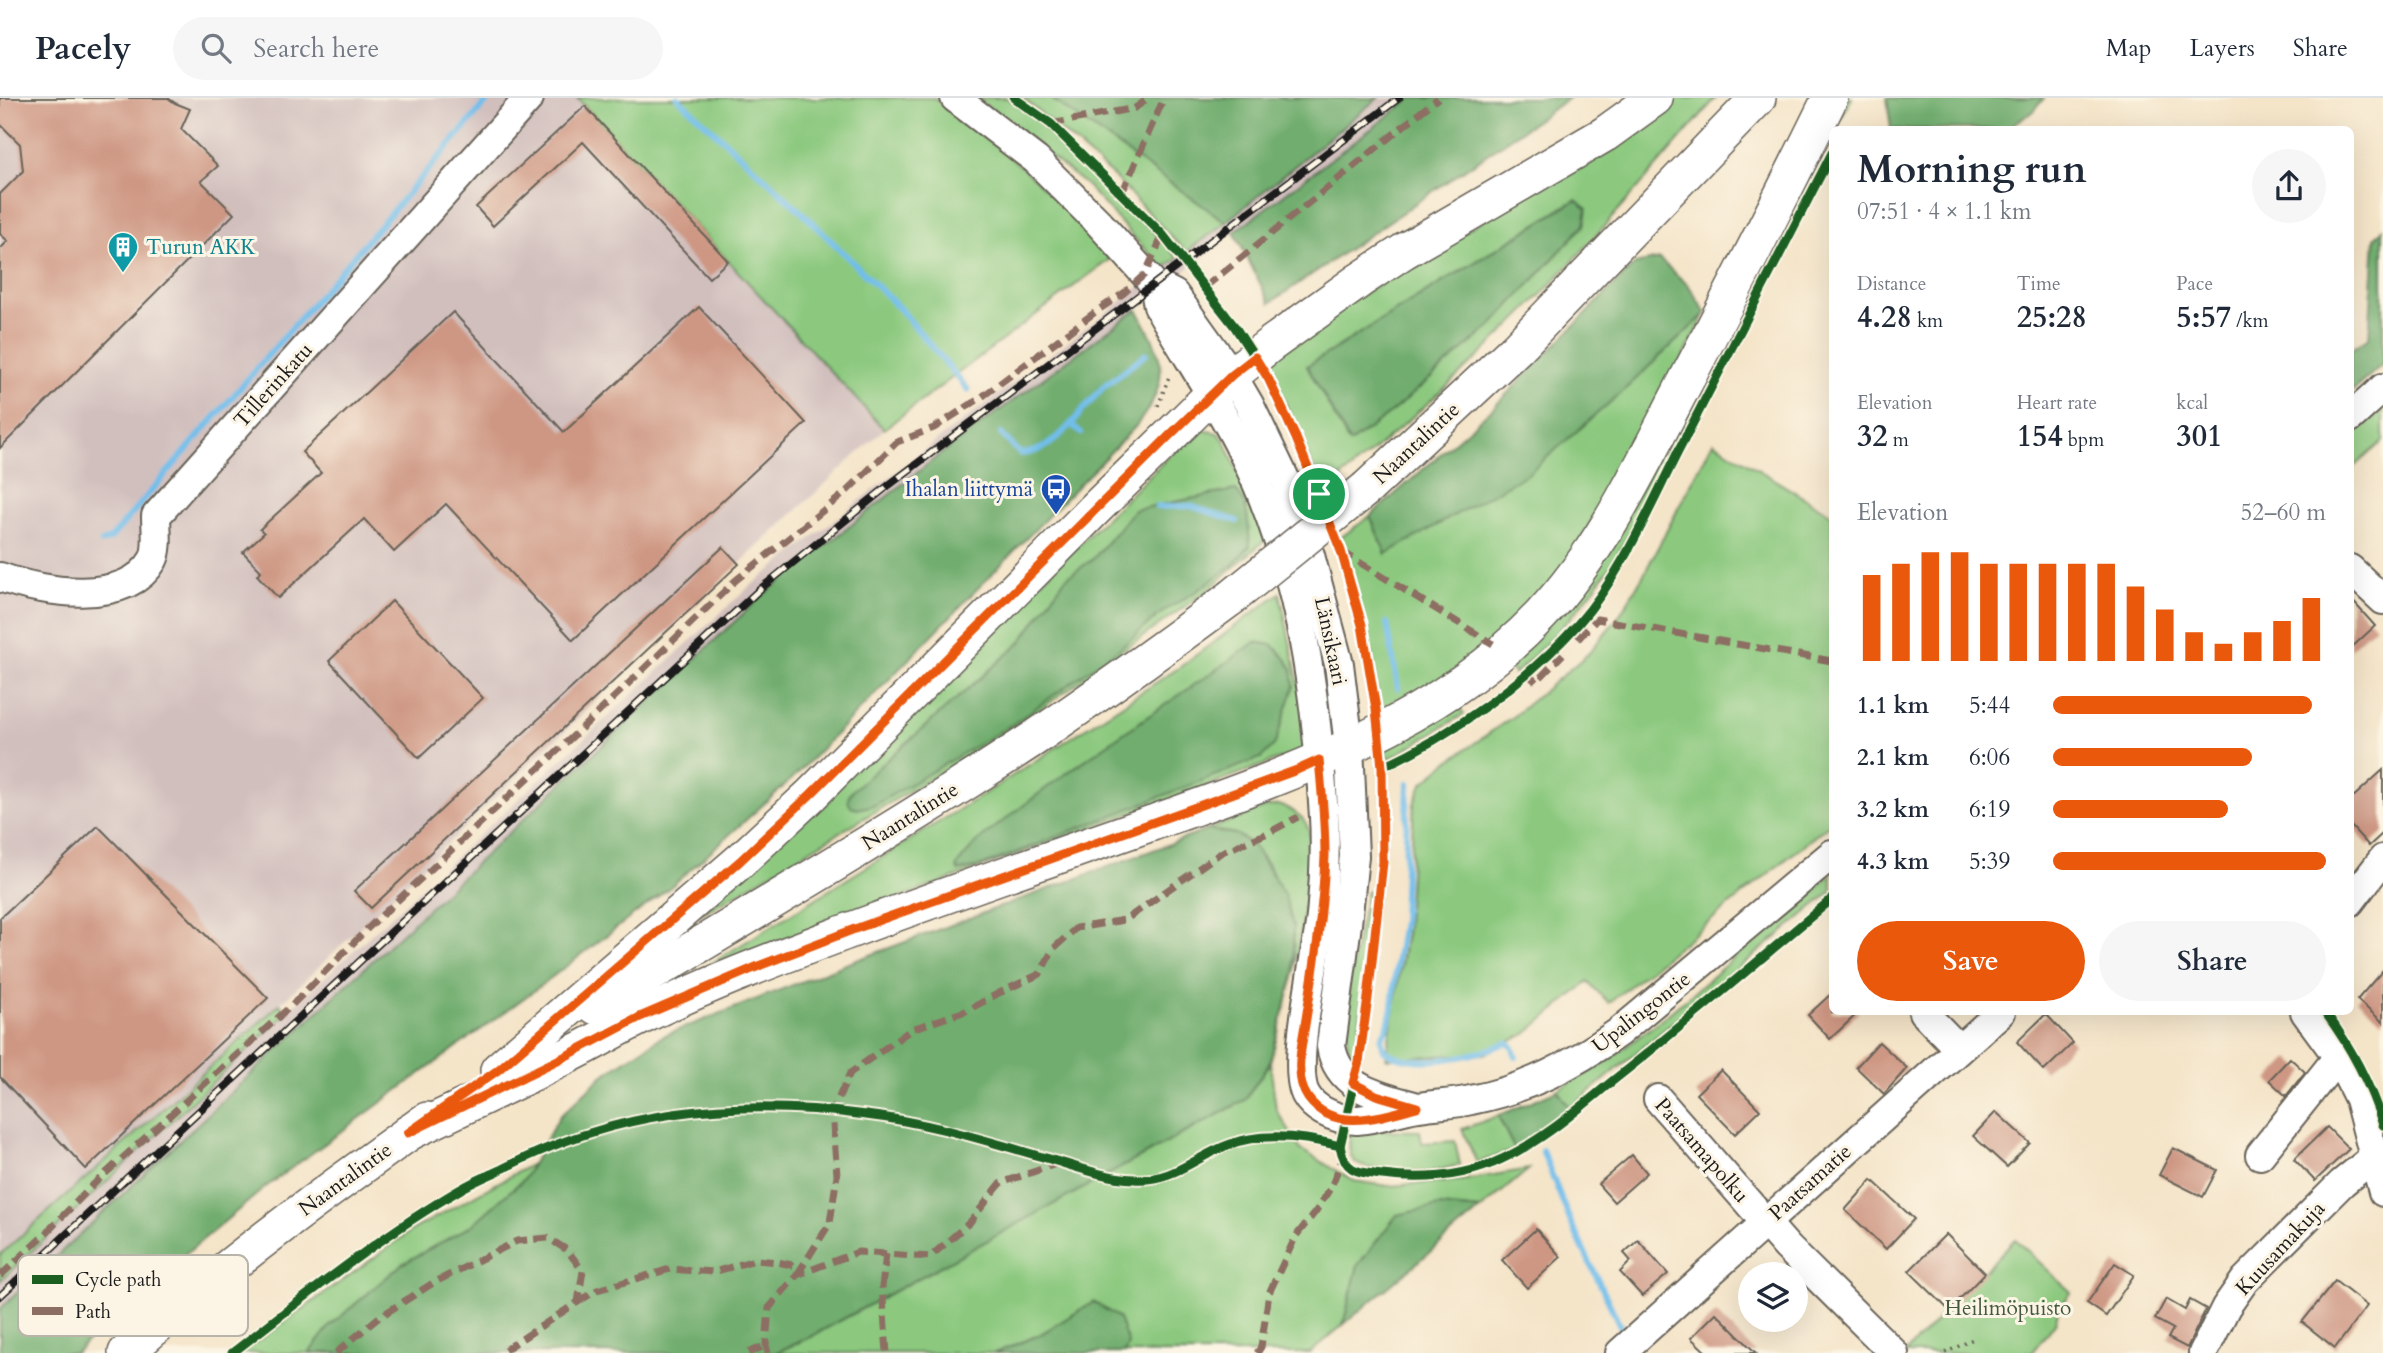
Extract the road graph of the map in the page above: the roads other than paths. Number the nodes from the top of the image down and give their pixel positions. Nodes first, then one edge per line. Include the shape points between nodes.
1 (529, 98) edge
2 (955, 98) edge
3 (1655, 98) edge
4 (1733, 98) edge
5 (1758, 98) edge
6 (1830, 98) edge
7 (1644, 216) junction
8 (1221, 386) junction
9 (2383, 388) edge
10 (2354, 414) edge
11 (2354, 573) edge
12 (0, 577) edge
13 (2383, 600) edge
14 (1334, 752) junction
15 (1829, 857) edge
16 (2383, 859) edge
17 (2354, 897) edge
18 (1926, 1015) edge
19 (1998, 1015) edge
20 (2307, 1015) edge
21 (1331, 1046) joint
22 (1959, 1049) junction
23 (1300, 1058) joint
24 (2338, 1058) junction
25 (498, 1070) junction
26 (1658, 1100) dead end
27 (1417, 1107) junction
28 (408, 1133) junction
29 (2260, 1155) dead end
30 (2380, 1178) edge
31 (1766, 1222) junction
32 (243, 1255) edge
33 (146, 1336) edge
34 (126, 1353) edge
35 (1620, 1353) edge
36 (1894, 1353) edge
37 (2203, 1353) edge

1 - 12 street, Tillerinkatu via 156,516 154,558 131,581 116,588 62,591 28,587
2 - 8 street, Länsikaari via 1036,160 1154,284 1174,294
3 - 8 main road via 1605,134 1360,279
4 - 7 main road, Naantalintie
5 - 7 main road, Naantalintie
6 - 14 main road via 1711,334 1595,549 1540,616 1469,679 1412,715
7 - 25 main road, Naantalintie, bridge via 1517,348 1367,488 1231,598 1020,747
8 - 14 street, Länsikaari via 1238,442 1279,542
8 - 25 main road via 811,794
9 - 10 street
11 - 13 street
14 - 21 street, Länsikaari via 1354,856
14 - 23 street, Länsikaari via 1324,831 1322,903
14 - 28 main road via 1297,770 761,965 640,1017
15 - 27 street, Upalingontie via 1589,1054 1522,1087 1469,1101
16 - 17 street
18 - 22 street
19 - 22 street, Paatsamatie
20 - 24 street
21 - 27 street, Upalingontie via 1337,1067 1353,1083
22 - 31 street, Paatsamatie
23 - 27 street, Upalingontie via 1306,1095 1335,1117 1373,1119
24 - 29 street
24 - 30 street via 2359,1099
25 - 28 main road, Naantalintie
26 - 31 street, Paatsamapolku
28 - 32 main road, Naantalintie
30 - 37 street, Kuusamakuja via 2342,1184 2245,1280
31 - 35 street, Paatsamatie
31 - 36 street, Paatsamapolku
33 - 34 main road, Naantalintie

